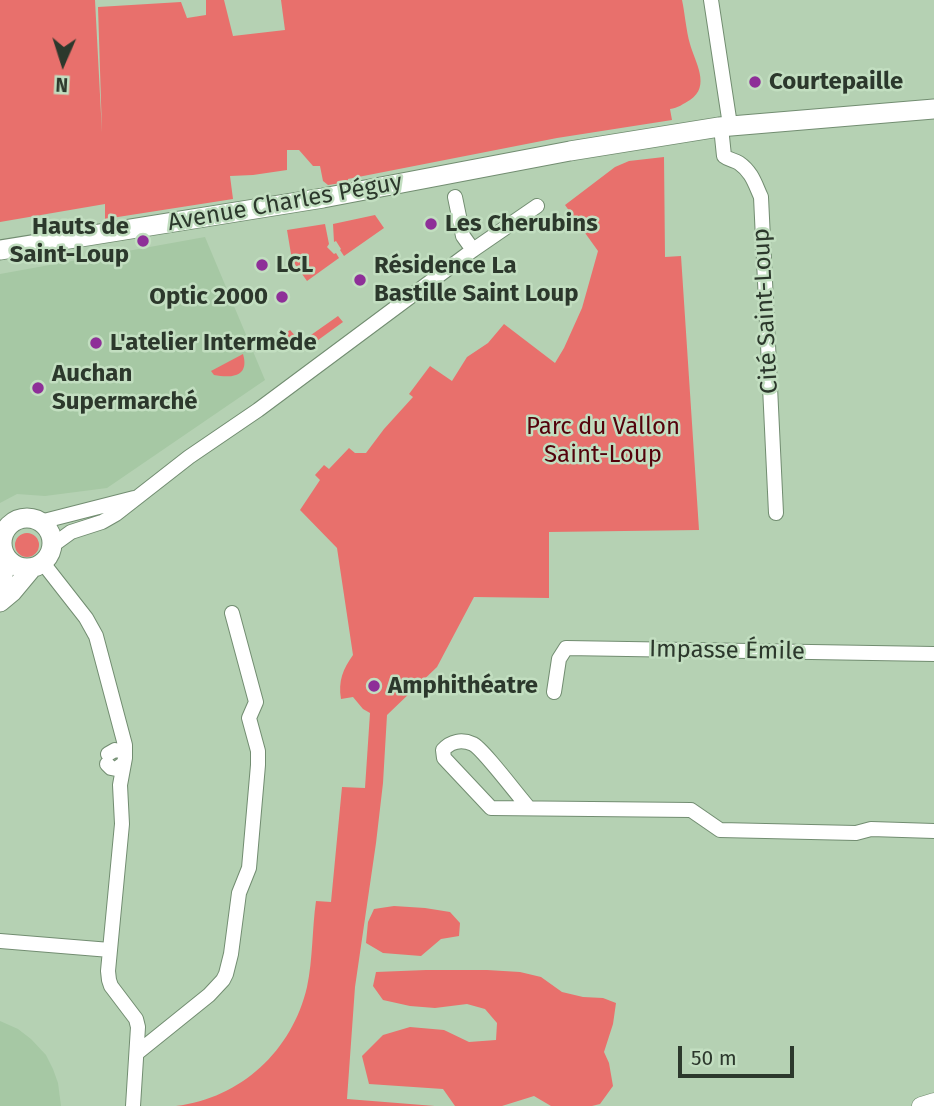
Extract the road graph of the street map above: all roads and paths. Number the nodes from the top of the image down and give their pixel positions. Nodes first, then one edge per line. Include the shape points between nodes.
1 (711, 0) edge
2 (934, 109) edge
3 (726, 126) junction
4 (455, 197) dead end
5 (537, 206) dead end
6 (0, 250) edge
7 (473, 250) junction
8 (135, 498) junction
9 (776, 513) dead end
10 (40, 522) junction
11 (5, 525) edge
12 (53, 545) junction
13 (3, 552) edge
14 (38, 566) junction
15 (0, 583) edge
16 (0, 602) edge
17 (232, 613) dead end
18 (934, 654) edge
19 (554, 692) dead end
20 (125, 758) junction
21 (108, 759) dead end
22 (529, 808) junction
23 (934, 831) edge
24 (0, 941) edge
25 (110, 950) junction
26 (138, 1053) junction
27 (934, 1102) edge
28 (133, 1106) edge
29 (921, 1106) edge

1 - 3 street
2 - 3 main road, Avenue Charles Péguy
3 - 6 main road, Avenue Charles Péguy
3 - 9 street, Cité Saint-Loup via 724,156 751,174 761,197
4 - 7 street via 463,236
5 - 7 street
7 - 8 street
8 - 10 street
8 - 12 street via 116,514 71,532
10 - 11 main road via 25,518
10 - 12 main road via 50,532
11 - 13 main road
12 - 14 main road via 49,557
13 - 14 main road via 19,568
13 - 15 main road
14 - 16 main road
14 - 20 street via 90,625 99,645
17 - 26 street via 256,702 249,718 258,765 249,868 239,893 229,965 209,995
18 - 19 street, Impasse Émile via 566,648 559,659
20 - 21 street via 116,769
20 - 25 street
22 - 22 street via 491,808 444,758 443,750 460,741 476,745
22 - 23 street via 691,810 720,830
24 - 25 street
25 - 26 street via 108,979 136,1019
26 - 28 street
27 - 29 street

